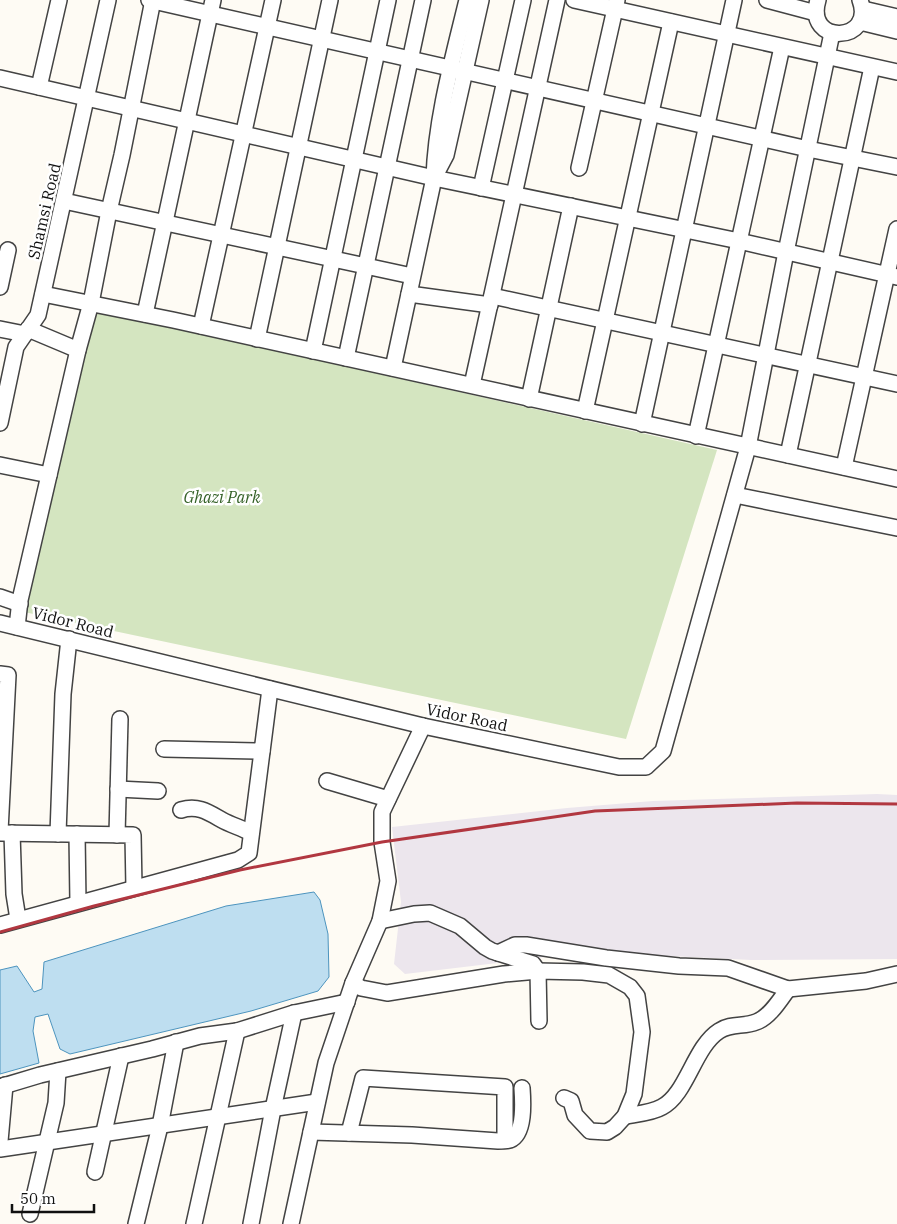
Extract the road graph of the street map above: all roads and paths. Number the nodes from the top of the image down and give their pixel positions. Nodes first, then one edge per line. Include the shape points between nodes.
1 (59, 0) edge
2 (108, 0) edge
3 (152, 0) edge
4 (273, 0) edge
5 (330, 0) edge
6 (388, 0) edge
7 (423, 0) edge
8 (467, 0) edge
9 (481, 0) edge
10 (523, 0) edge
11 (557, 0) edge
12 (574, 0) edge
13 (734, 0) edge
14 (768, 0) edge
15 (616, 5) edge
16 (817, 6) edge
17 (212, 7) edge
18 (861, 10) edge
19 (897, 16) edge
20 (671, 22) junction
21 (267, 27) junction
22 (897, 31) edge
23 (832, 33) junction
24 (727, 34) junction
25 (322, 39) junction
26 (782, 46) junction
27 (377, 52) junction
28 (827, 57) junction
29 (410, 59) junction
30 (872, 67) junction
31 (458, 70) junction
32 (897, 72) edge
33 (0, 78) edge
34 (505, 80) junction
35 (40, 87) junction
36 (538, 88) junction
37 (87, 98) junction
38 (594, 100) junction
39 (132, 108) junction
40 (651, 113) junction
41 (187, 121) junction
42 (706, 126) junction
43 (243, 134) junction
44 (762, 138) junction
45 (298, 147) junction
46 (808, 149) junction
47 (852, 158) junction
48 (354, 160) junction
49 (387, 167) junction
50 (897, 167) edge
51 (579, 168) dead end
52 (434, 178) junction
53 (481, 188) junction
54 (514, 195) junction
55 (64, 201) junction
56 (571, 206) junction
57 (108, 211) junction
58 (628, 218) junction
59 (164, 223) junction
60 (897, 229) edge
61 (684, 230) junction
62 (221, 235) junction
63 (739, 241) junction
64 (277, 247) junction
65 (8, 250) dead end
66 (786, 252) junction
67 (333, 259) junction
68 (830, 263) junction
69 (366, 266) junction
70 (412, 276) junction
71 (892, 276) edge
72 (0, 287) edge
73 (43, 294) junction
74 (408, 294) junction
75 (491, 300) junction
76 (91, 303) junction
77 (548, 308) junction
78 (145, 314) junction
79 (605, 321) junction
80 (201, 326) junction
81 (0, 329) edge
82 (27, 331) junction
83 (661, 333) junction
84 (257, 339) junction
85 (716, 345) junction
86 (78, 350) junction
87 (313, 351) junction
88 (766, 355) junction
89 (346, 358) junction
90 (808, 364) junction
91 (394, 368) junction
92 (864, 377) junction
93 (897, 384) edge
94 (472, 386) junction
95 (529, 398) junction
96 (585, 411) junction
97 (0, 423) edge
98 (642, 424) junction
99 (696, 436) junction
100 (748, 447) junction
101 (788, 455) junction
102 (0, 466) edge
103 (844, 467) junction
104 (49, 475) junction
105 (897, 479) edge
106 (735, 495) junction
107 (897, 528) edge
108 (0, 597) edge
109 (20, 604) junction
110 (0, 622) edge
111 (17, 627) junction
112 (69, 639) junction
113 (0, 674) edge
114 (270, 689) junction
115 (120, 719) dead end
116 (423, 726) junction
117 (164, 748) dead end
118 (262, 751) junction
119 (327, 781) dead end
120 (118, 789) junction
121 (158, 791) dead end
122 (388, 799) junction
123 (181, 810) dead end
124 (4, 832) edge
125 (252, 833) junction
126 (58, 834) junction
127 (77, 834) junction
128 (117, 835) junction
129 (134, 888) junction
130 (78, 903) junction
131 (18, 920) junction
132 (380, 921) junction
133 (0, 925) edge
134 (498, 953) junction
135 (538, 970) junction
136 (897, 974) edge
137 (354, 983) junction
138 (788, 989) junction
139 (347, 1002) junction
140 (294, 1013) junction
141 (539, 1022) dead end
142 (237, 1031) junction
143 (176, 1042) junction
144 (120, 1056) junction
145 (58, 1071) junction
146 (3, 1086) edge
147 (522, 1088) dead end
148 (564, 1098) dead end
149 (317, 1102) junction
150 (273, 1109) junction
151 (625, 1116) junction
152 (217, 1118) junction
153 (160, 1126) junction
154 (311, 1132) junction
155 (350, 1133) junction
156 (104, 1135) junction
157 (505, 1140) junction
158 (0, 1141) edge
159 (48, 1142) junction
160 (0, 1149) edge
161 (95, 1172) dead end
162 (30, 1214) dead end
163 (136, 1224) edge
164 (194, 1224) edge
165 (251, 1224) edge
166 (291, 1224) edge

1 - 35 street
2 - 37 street, Shamsi Road
3 - 17 street
3 - 39 street
4 - 21 street
5 - 25 street
6 - 27 street
7 - 29 street
8 - 31 street
9 - 31 street
10 - 34 street
11 - 36 street
12 - 15 street
13 - 24 street
14 - 16 street
15 - 20 street
15 - 38 street
16 - 23 street via 819,23
17 - 21 street
17 - 41 street
18 - 19 street
18 - 22 street
18 - 23 street via 855,29 848,33
20 - 24 street
20 - 40 street
21 - 25 street
21 - 43 street
23 - 28 street, Vidor Road
24 - 26 street
24 - 42 street
25 - 27 street
25 - 45 street
26 - 28 street
26 - 44 street
27 - 29 street
27 - 48 street
28 - 30 street
28 - 46 street, Vidor Road
29 - 31 street
29 - 49 street
30 - 32 street
30 - 47 street
31 - 34 street
31 - 52 street via 435,152
33 - 35 street
34 - 36 street
34 - 53 street
35 - 37 street
36 - 38 street
36 - 54 street
37 - 39 street
37 - 55 street, Shamsi Road
38 - 40 street
38 - 51 street
39 - 41 street
39 - 57 street
40 - 42 street
40 - 58 street
41 - 43 street
41 - 59 street
42 - 44 street
42 - 61 street
43 - 45 street
43 - 62 street
44 - 46 street
44 - 63 street
45 - 48 street
45 - 64 street
46 - 47 street
46 - 66 street, Vidor Road
47 - 50 street
47 - 68 street
48 - 49 street
48 - 67 street
49 - 52 street
49 - 69 street
52 - 53 street
52 - 70 street
53 - 54 street
54 - 56 street
54 - 75 street
55 - 57 street
55 - 73 street, Shamsi Road
56 - 58 street
56 - 77 street
57 - 59 street
57 - 76 street
58 - 61 street
58 - 79 street
59 - 62 street
59 - 78 street
60 - 71 street
61 - 63 street
61 - 83 street
62 - 64 street
62 - 80 street
63 - 66 street
63 - 85 street
64 - 67 street
64 - 84 street
65 - 72 street
66 - 68 street
66 - 88 street, Vidor Road
67 - 69 street
67 - 87 street
68 - 71 street
68 - 90 street
69 - 70 street
69 - 89 street
70 - 74 street
71 - 92 street
73 - 76 street
73 - 82 street, Shamsi Road via 38,315
74 - 75 street
74 - 91 street
75 - 77 street
75 - 94 street
76 - 78 street
76 - 86 street
77 - 79 street
77 - 95 street
78 - 80 street
79 - 83 street
79 - 96 street
80 - 84 street
81 - 82 street
82 - 86 street
82 - 97 street, Shamsi Road via 16,347
83 - 85 street
83 - 98 street
84 - 87 street
85 - 88 street
85 - 99 street
86 - 104 street
87 - 89 street
88 - 90 street
88 - 100 street, Vidor Road
89 - 91 street
90 - 92 street
90 - 101 street
91 - 94 street
92 - 93 street
92 - 103 street
94 - 95 street
95 - 96 street
96 - 98 street
98 - 99 street
99 - 100 street
100 - 101 street
100 - 106 street, Vidor Road
101 - 103 street
102 - 104 street
103 - 105 street
104 - 109 street
106 - 107 street
106 - 116 street, Vidor Road via 663,751 646,767 619,767
108 - 109 street
109 - 111 street
110 - 111 street, Vidor Road
111 - 112 street, Vidor Road
112 - 114 street, Vidor Road
112 - 126 street
113 - 124 street via 8,676
114 - 116 street, Vidor Road
114 - 118 street
115 - 120 street
116 - 122 street
117 - 118 street
118 - 125 street
119 - 122 street
120 - 121 street
120 - 128 street
122 - 132 street via 382,812 382,842 388,881
123 - 125 street via 206,810
124 - 126 street
124 - 131 street
125 - 129 street via 249,853 238,860
126 - 127 street
127 - 128 street
127 - 130 street
128 - 129 street via 133,834
129 - 130 street
130 - 131 street
131 - 133 street
132 - 134 street via 430,913 460,926 486,948
132 - 137 street
134 - 135 street via 533,964
134 - 138 street via 515,945 679,966 728,968
135 - 137 street via 387,993 361,988
135 - 141 street
135 - 151 street via 610,976 630,987 637,996 642,1032 634,1094
136 - 138 street via 866,981
137 - 139 street
138 - 151 street via 761,1020 719,1031 672,1100 661,1108
139 - 140 street
139 - 149 street via 326,1063
140 - 142 street
140 - 150 street
142 - 143 street
142 - 152 street
143 - 144 street
143 - 153 street
144 - 145 street
144 - 156 street
145 - 146 street
145 - 159 street
146 - 158 street
147 - 157 street via 520,1128 510,1140
148 - 151 street via 571,1101 575,1116 590,1130 607,1132
149 - 150 street
149 - 154 street
150 - 152 street
150 - 165 street
152 - 153 street
152 - 164 street
153 - 156 street
153 - 163 street
154 - 155 street
154 - 166 street
155 - 157 street
155 - 157 street via 363,1078 505,1087
156 - 159 street
156 - 161 street
159 - 160 street
159 - 162 street

